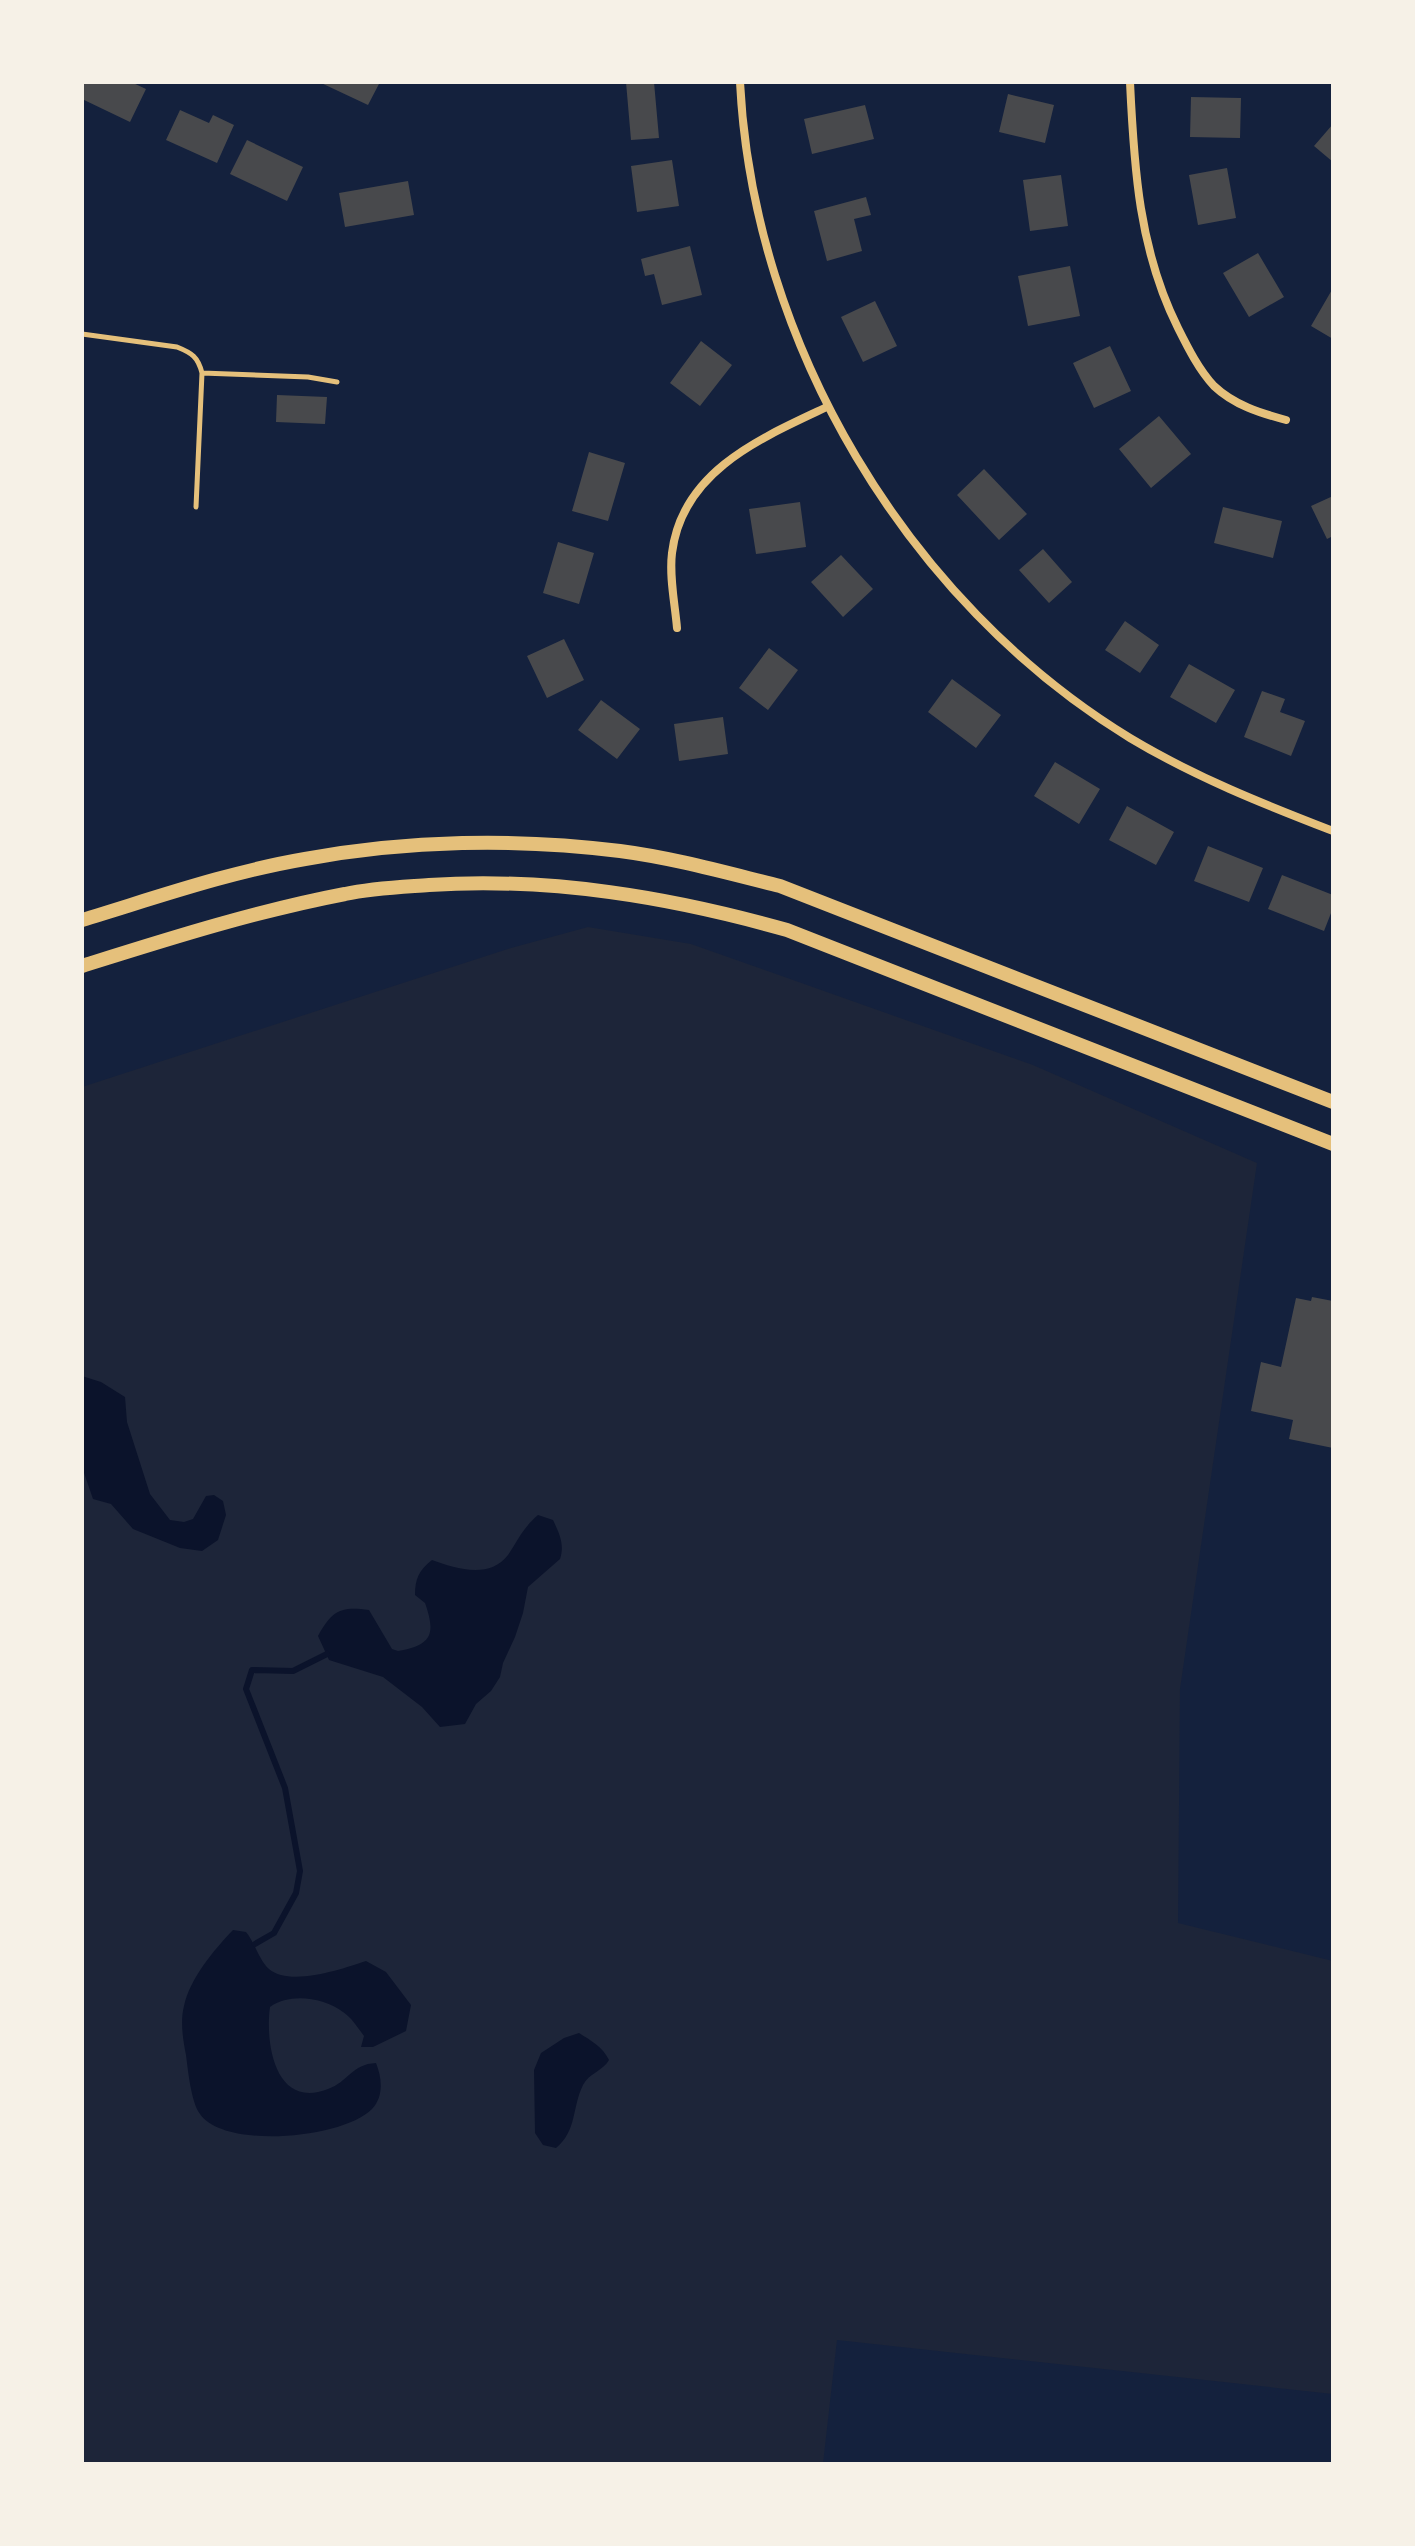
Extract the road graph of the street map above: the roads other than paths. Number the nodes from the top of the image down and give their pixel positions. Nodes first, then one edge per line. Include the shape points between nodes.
1 (740, 82) edge
2 (1130, 82) edge
3 (82, 334) edge
4 (202, 373) junction
5 (337, 382) dead end
6 (827, 407) junction
7 (1286, 420) dead end
8 (196, 507) dead end
9 (677, 628) dead end
10 (1333, 831) edge
11 (82, 920) edge
12 (82, 966) edge
13 (1333, 1102) edge
14 (1333, 1144) edge

1 - 6 street via 762,227 792,325
2 - 7 street via 1137,196 1164,300 1216,388 1247,408
3 - 4 lane via 177,347 199,359
4 - 5 lane
4 - 8 lane
6 - 9 street via 734,455 695,493 672,553
6 - 10 street via 866,474 928,559 991,628 1058,687 1129,737 1203,778
11 - 13 main road via 238,874 369,849 455,843 620,851 780,886
12 - 14 main road via 347,893 461,883 608,891 787,930

